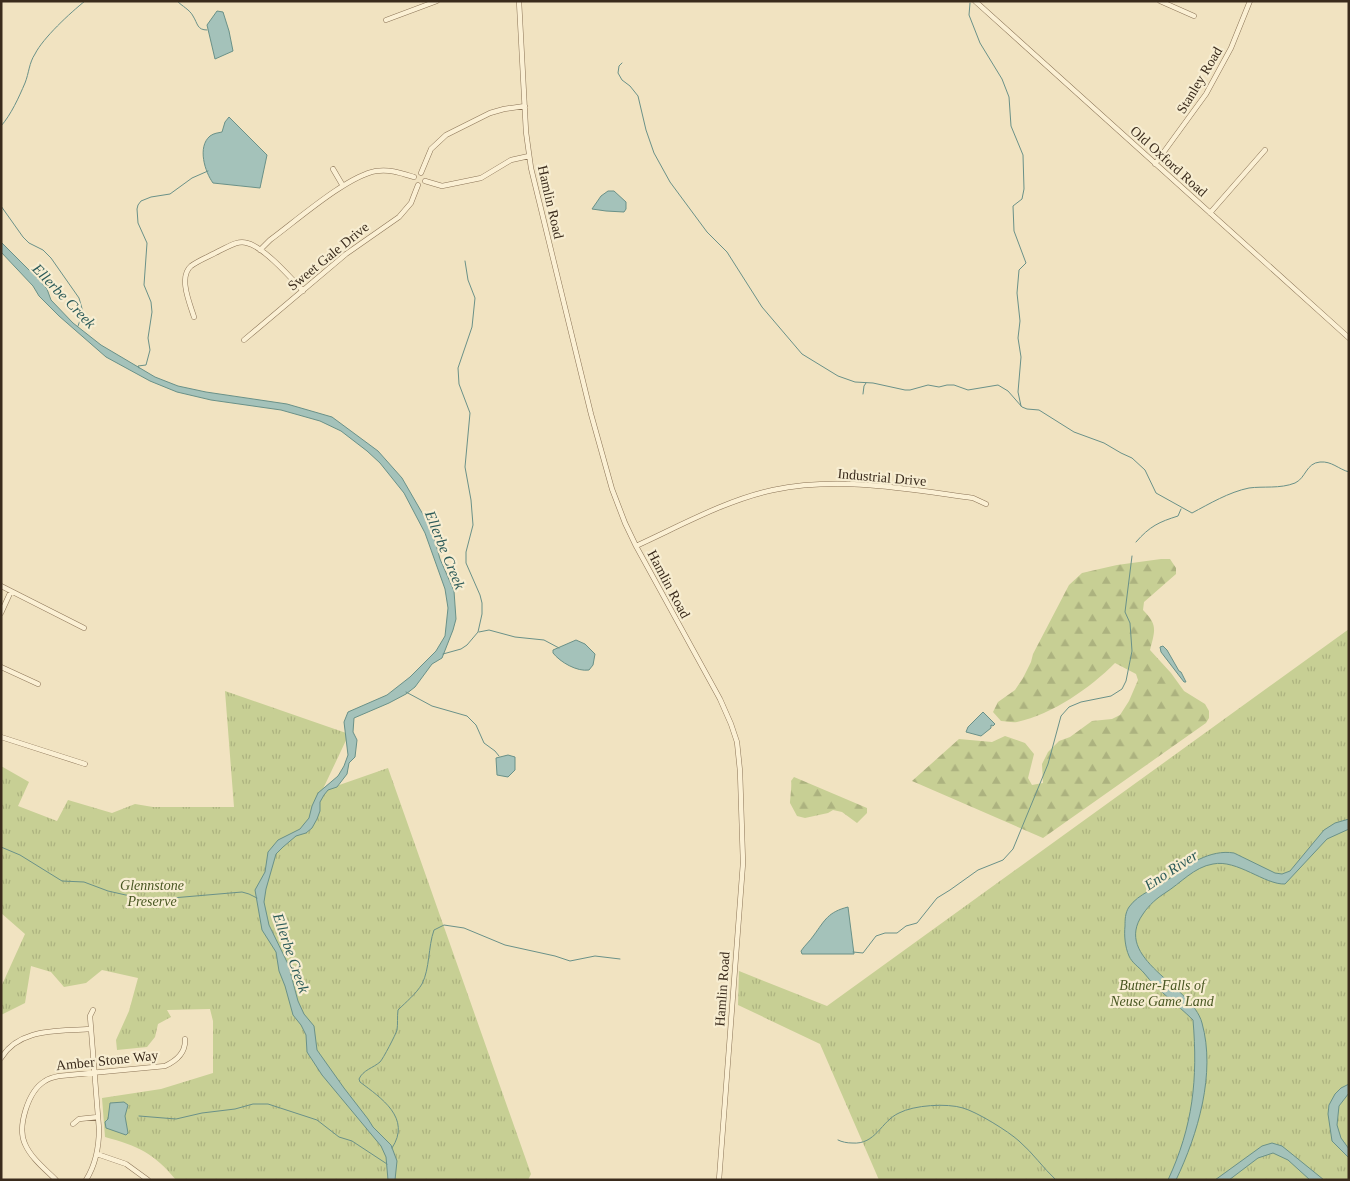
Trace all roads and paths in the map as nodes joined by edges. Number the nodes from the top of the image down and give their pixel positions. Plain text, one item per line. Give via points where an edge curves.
1 (437, 1) edge
2 (519, 1) edge
3 (975, 1) edge
4 (1160, 1) edge
5 (1250, 1) edge
6 (1170, 3) edge
7 (1194, 16) dead end
8 (386, 20) dead end
9 (525, 106) junction
10 (1264, 150) dead end
11 (529, 156) junction
12 (1155, 164) junction
13 (333, 169) dead end
14 (421, 173) junction
15 (414, 177) junction
16 (426, 181) junction
17 (418, 185) junction
18 (343, 186) junction
19 (1210, 213) junction
20 (260, 250) junction
21 (302, 291) junction
22 (194, 317) dead end
23 (1349, 338) edge
24 (244, 340) dead end
25 (986, 504) dead end
26 (636, 546) junction
27 (1, 586) edge
28 (11, 592) junction
29 (1, 613) edge
30 (84, 628) dead end
31 (1, 667) edge
32 (38, 684) dead end
33 (1, 736) edge
34 (85, 764) dead end
35 (93, 1010) dead end
36 (90, 1029) junction
37 (185, 1039) dead end
38 (1, 1058) edge
39 (94, 1073) junction
40 (98, 1117) junction
41 (73, 1124) dead end
42 (97, 1154) junction
43 (56, 1180) edge
44 (86, 1180) edge
45 (148, 1180) edge
46 (720, 1180) edge

1 - 8 street
2 - 9 street, Hamlin Road
3 - 12 street, Old Oxford Road
4 - 6 street
5 - 12 street, Stanley Road via 1231,48 1206,94
6 - 7 street
9 - 11 street, Hamlin Road
9 - 14 street via 490,113 446,135 431,149
10 - 19 street
11 - 16 street via 511,160 481,178 442,186
11 - 26 street, Hamlin Road via 605,466
12 - 19 street, Old Oxford Road
13 - 18 street
14 - 15 street
14 - 16 street
15 - 17 street
15 - 18 street via 394,171 376,171
16 - 17 street
17 - 21 street, Sweet Gale Drive via 410,203 399,216
18 - 20 street
19 - 23 street, Old Oxford Road
20 - 21 street
20 - 22 street via 246,242 237,242 189,267 186,287
21 - 24 street, Sweet Gale Drive
25 - 26 street, Industrial Drive via 973,498 857,483 783,488 721,507
26 - 46 street, Hamlin Road via 720,699 737,742 743,863
27 - 28 street
28 - 29 street
28 - 30 street
31 - 32 street
33 - 34 street
35 - 36 street
36 - 38 street via 24,1037 12,1044
36 - 39 street
37 - 39 street, Amber Stone Way via 183,1052 165,1066
39 - 40 street
39 - 43 street, Amber Stone Way via 45,1080 36,1089 23,1117 25,1144
40 - 41 street via 79,1119
40 - 42 street
42 - 44 street
42 - 45 street via 126,1164

